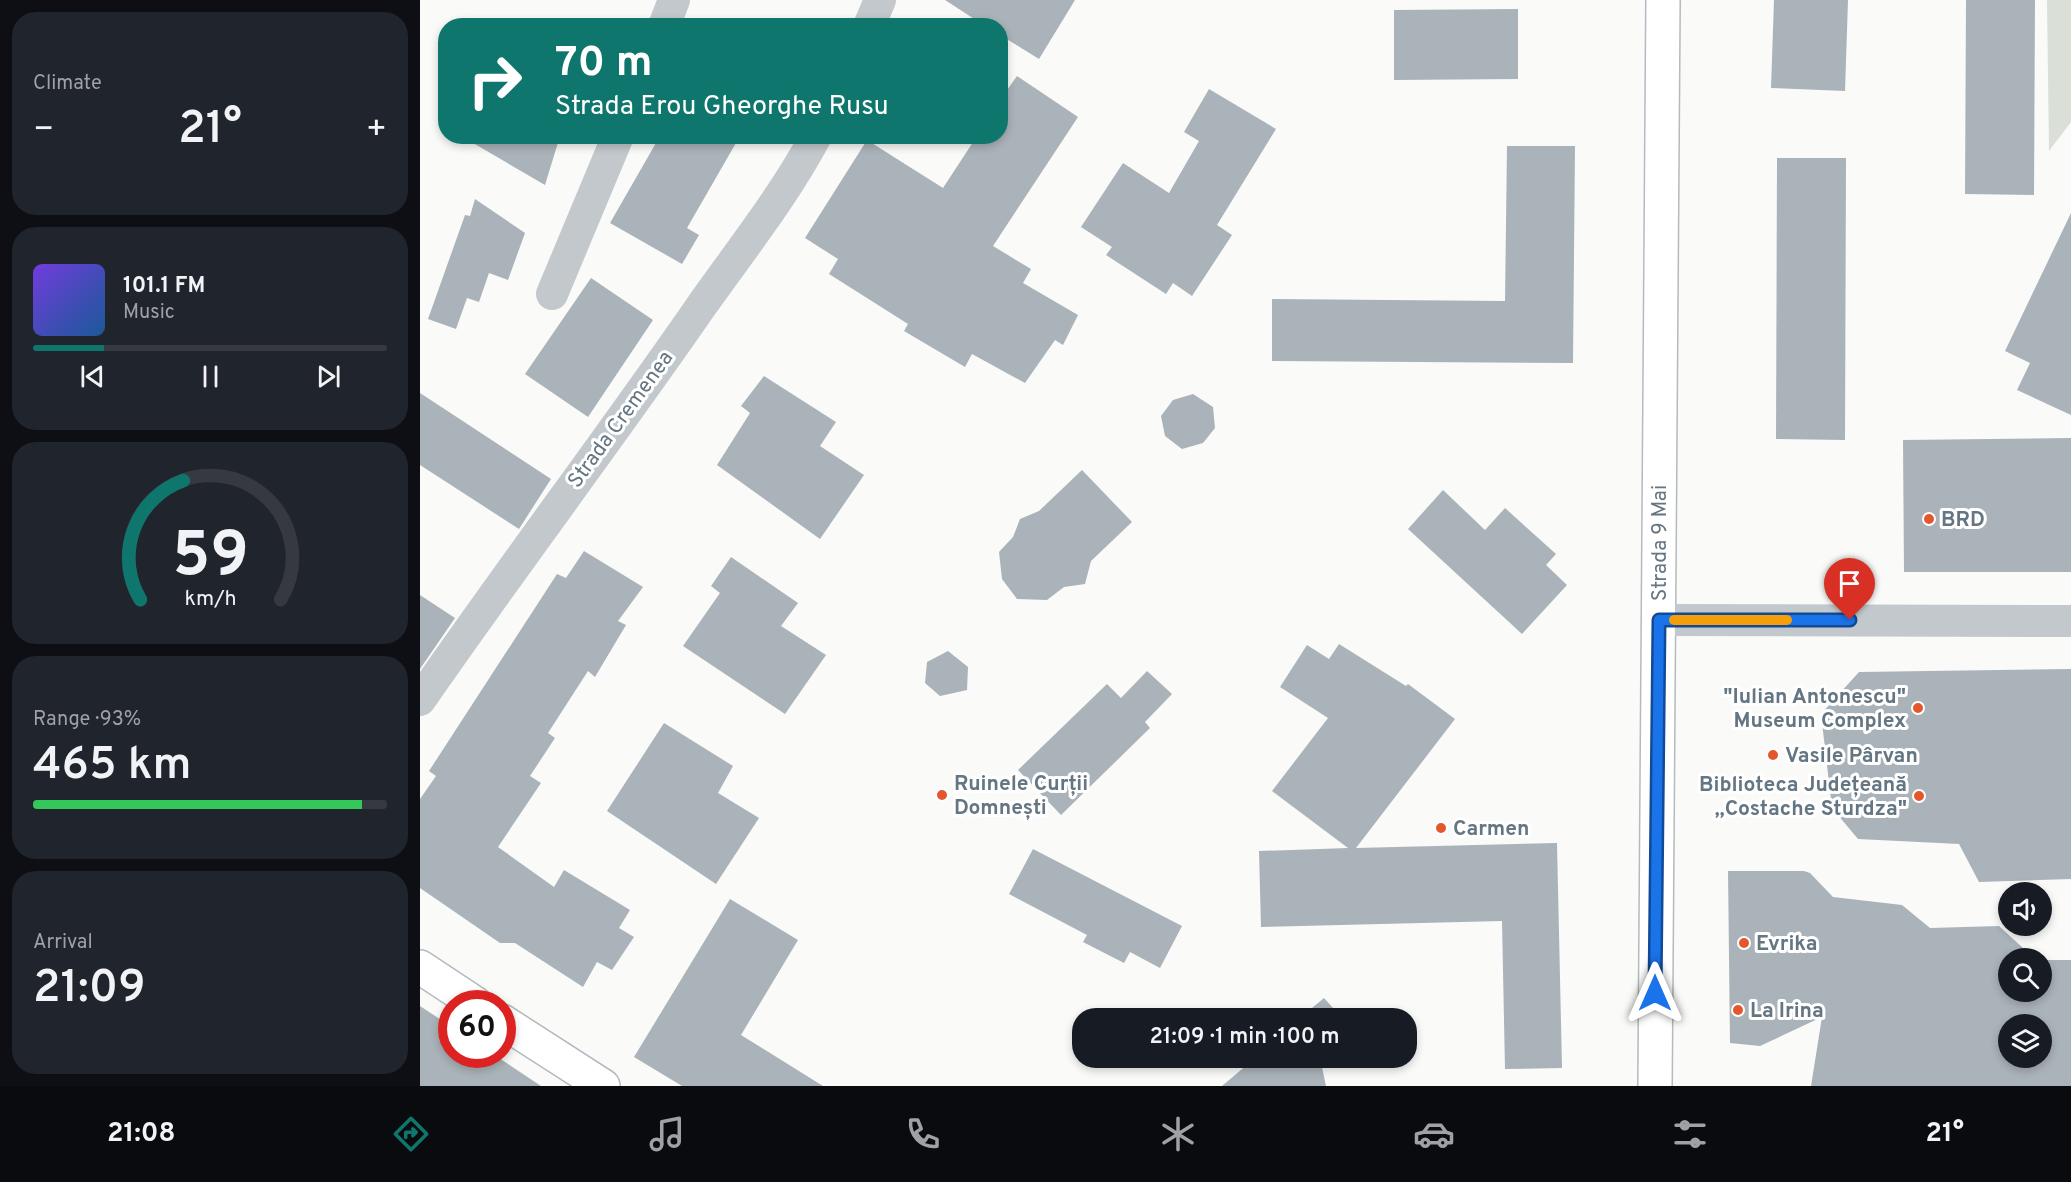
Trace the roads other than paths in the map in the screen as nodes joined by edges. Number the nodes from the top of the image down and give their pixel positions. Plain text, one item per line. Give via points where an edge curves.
1 (674, 0) edge
2 (880, 0) edge
3 (1663, 0) edge
4 (667, 18) edge
5 (872, 18) edge
6 (615, 144) edge
7 (811, 144) edge
8 (552, 294) dead end
9 (1659, 620) junction
10 (2071, 621) edge
11 (420, 700) edge
12 (420, 967) edge
13 (455, 990) edge
14 (516, 1030) edge
15 (603, 1086) edge
16 (1655, 1086) edge

1 - 4 street
2 - 5 street
3 - 9 main road, Strada 9 Mai
6 - 8 street
7 - 11 street, Strada Cremenea via 769,211
9 - 10 street
9 - 16 main road, Strada 9 Mai
12 - 13 main road
14 - 15 main road

